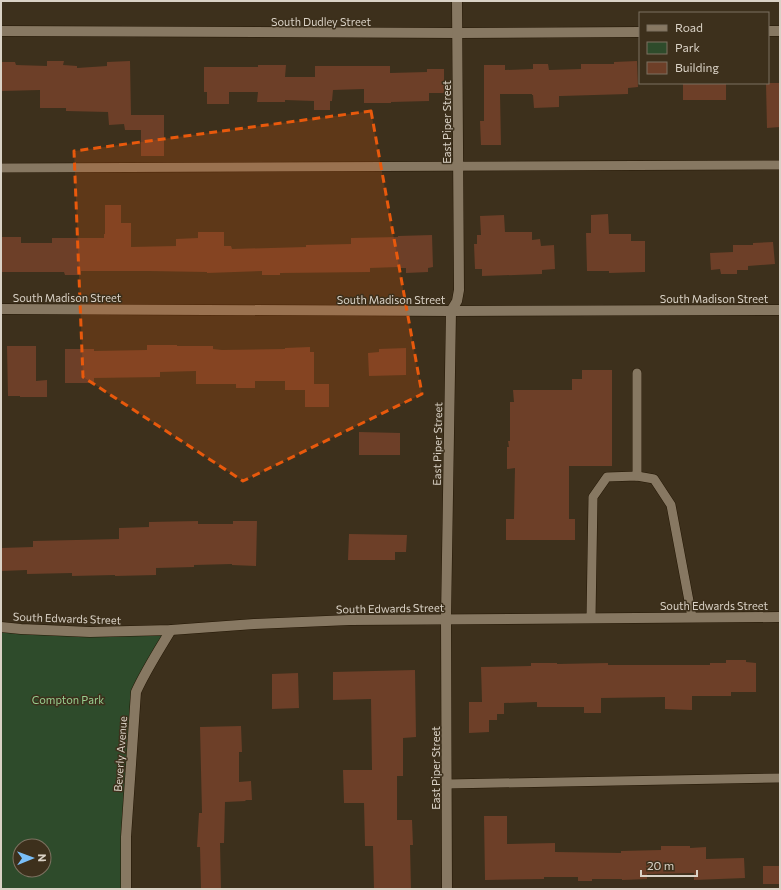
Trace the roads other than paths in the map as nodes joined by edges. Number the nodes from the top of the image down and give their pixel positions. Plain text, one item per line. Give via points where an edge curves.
1 (457, 1) edge
2 (769, 31) edge
3 (780, 31) edge
4 (1, 32) edge
5 (639, 32) edge
6 (458, 33) junction
7 (780, 165) edge
8 (458, 166) junction
9 (1, 168) edge
10 (1, 309) edge
11 (780, 310) edge
12 (451, 311) junction
13 (637, 373) dead end
14 (637, 476) junction
15 (692, 617) junction
16 (780, 617) edge
17 (446, 618) junction
18 (592, 618) junction
19 (1, 627) edge
20 (171, 630) junction
21 (780, 778) edge
22 (447, 784) junction
23 (126, 889) edge
24 (447, 889) edge

1 - 6 street, East Piper Street
2 - 3 street
4 - 6 street, South Dudley Street
5 - 6 street, South Dudley Street
6 - 8 street, East Piper Street
7 - 8 lane
8 - 9 lane
8 - 12 street, East Piper Street via 459,290 457,301
10 - 12 street, South Madison Street
11 - 12 street, South Madison Street
12 - 17 street, East Piper Street
13 - 14 lane
14 - 15 lane via 654,479 671,505
14 - 18 lane via 607,477 593,497
15 - 16 street, South Edwards Street
15 - 18 street, South Edwards Street
17 - 18 street, South Edwards Street
17 - 20 street, South Edwards Street via 254,624
17 - 22 street, East Piper Street
19 - 20 street, South Edwards Street via 90,632
20 - 23 street, Beverly Avenue via 136,692 126,837
21 - 22 lane
22 - 24 street, East Piper Street

